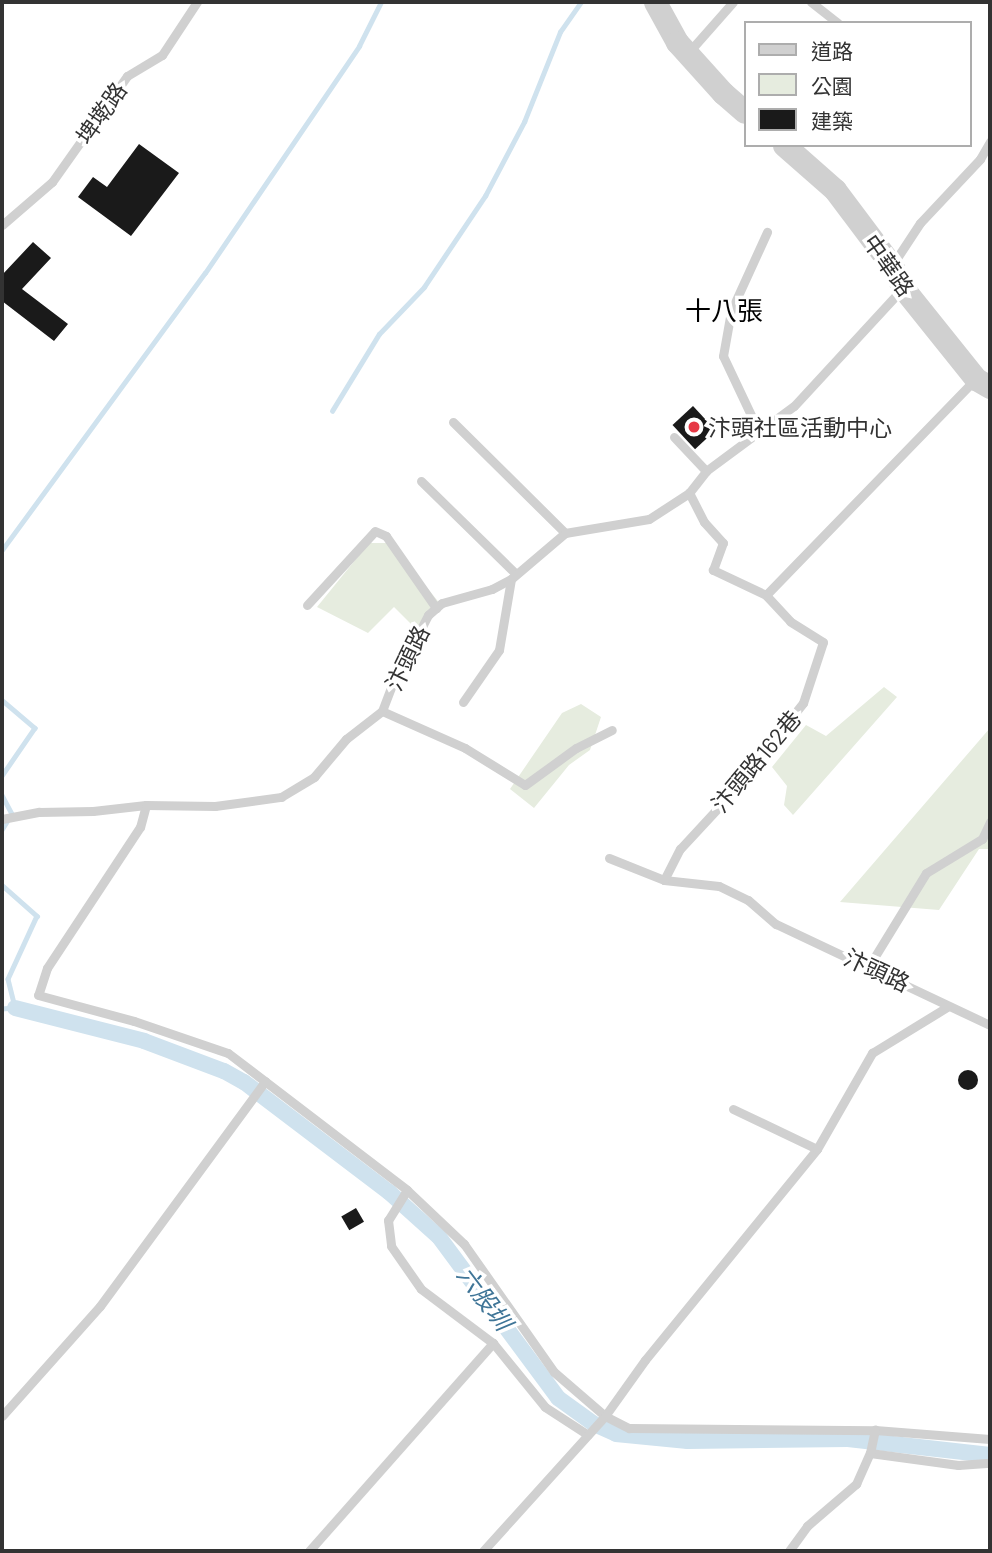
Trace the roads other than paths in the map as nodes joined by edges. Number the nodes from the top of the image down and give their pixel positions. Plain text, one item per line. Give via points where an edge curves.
1 (197, 2) edge
2 (655, 2) edge
3 (733, 2) edge
4 (811, 2) edge
5 (835, 21) edge
6 (687, 54) junction
7 (744, 110) edge
8 (990, 142) edge
9 (786, 147) edge
10 (2, 225) edge
11 (767, 232) dead end
12 (892, 266) junction
13 (903, 288) junction
14 (983, 383) edge
15 (453, 422) dead end
16 (759, 432) junction
17 (674, 437) dead end
18 (706, 471) junction
19 (421, 481) dead end
20 (689, 493) junction
21 (565, 533) junction
22 (514, 577) junction
23 (766, 595) junction
24 (307, 606) dead end
25 (436, 608) junction
26 (463, 702) dead end
27 (382, 712) junction
28 (612, 730) dead end
29 (146, 805) junction
30 (3, 819) edge
31 (990, 822) edge
32 (609, 858) dead end
33 (664, 880) junction
34 (869, 966) junction
35 (947, 1007) junction
36 (990, 1025) edge
37 (263, 1085) junction
38 (733, 1110) dead end
39 (817, 1149) junction
40 (405, 1193) junction
41 (493, 1343) junction
42 (2, 1416) edge
43 (605, 1416) junction
44 (874, 1431) junction
45 (588, 1435) junction
46 (990, 1439) edge
47 (870, 1452) junction
48 (990, 1464) edge
49 (309, 1551) edge
50 (483, 1551) edge
51 (789, 1551) edge

1 - 10 lane, 埤墘路 via 162,55 127,76 52,182
2 - 6 street
3 - 6 lane
4 - 5 lane
6 - 7 street
8 - 12 lane via 980,159 920,223
9 - 12 street, 中華路 via 835,190
11 - 16 lane via 731,311 723,356
12 - 13 street, 中華路
13 - 14 street, 中華路
13 - 16 lane via 794,406
14 - 23 lane
15 - 21 lane
16 - 18 lane
17 - 18 lane
18 - 20 lane
19 - 22 lane
20 - 21 lane via 649,519
20 - 23 lane, 汴頭路162巷 via 704,522 723,543 713,570
21 - 22 lane, 汴頭路
22 - 25 lane, 汴頭路
22 - 26 lane via 499,650
23 - 33 lane, 汴頭路162巷 via 790,621 823,642 803,703 680,849
24 - 25 lane via 375,531 386,536
25 - 27 lane, 汴頭路 via 406,657
27 - 28 lane via 465,748 525,785 576,748
27 - 29 lane, 汴頭路 via 346,739 314,777 281,797 215,806
29 - 30 lane, 汴頭路
29 - 37 lane via 140,827 47,968 38,995 228,1053
31 - 34 lane via 982,839 926,873
32 - 33 lane, 汴頭路
33 - 34 lane, 汴頭路 via 719,886 748,900 776,924
34 - 35 lane, 汴頭路
35 - 36 lane, 汴頭路
35 - 39 lane via 872,1053
37 - 40 lane
37 - 42 lane via 100,1306
38 - 39 lane
39 - 43 lane
40 - 41 lane via 388,1220 391,1246 421,1289
40 - 43 lane via 464,1244 554,1372
41 - 45 lane via 545,1407
41 - 49 lane
43 - 44 lane via 629,1428
43 - 45 lane
44 - 46 lane
44 - 47 lane
45 - 50 lane
47 - 48 lane via 958,1465
47 - 51 lane via 856,1484 807,1527

